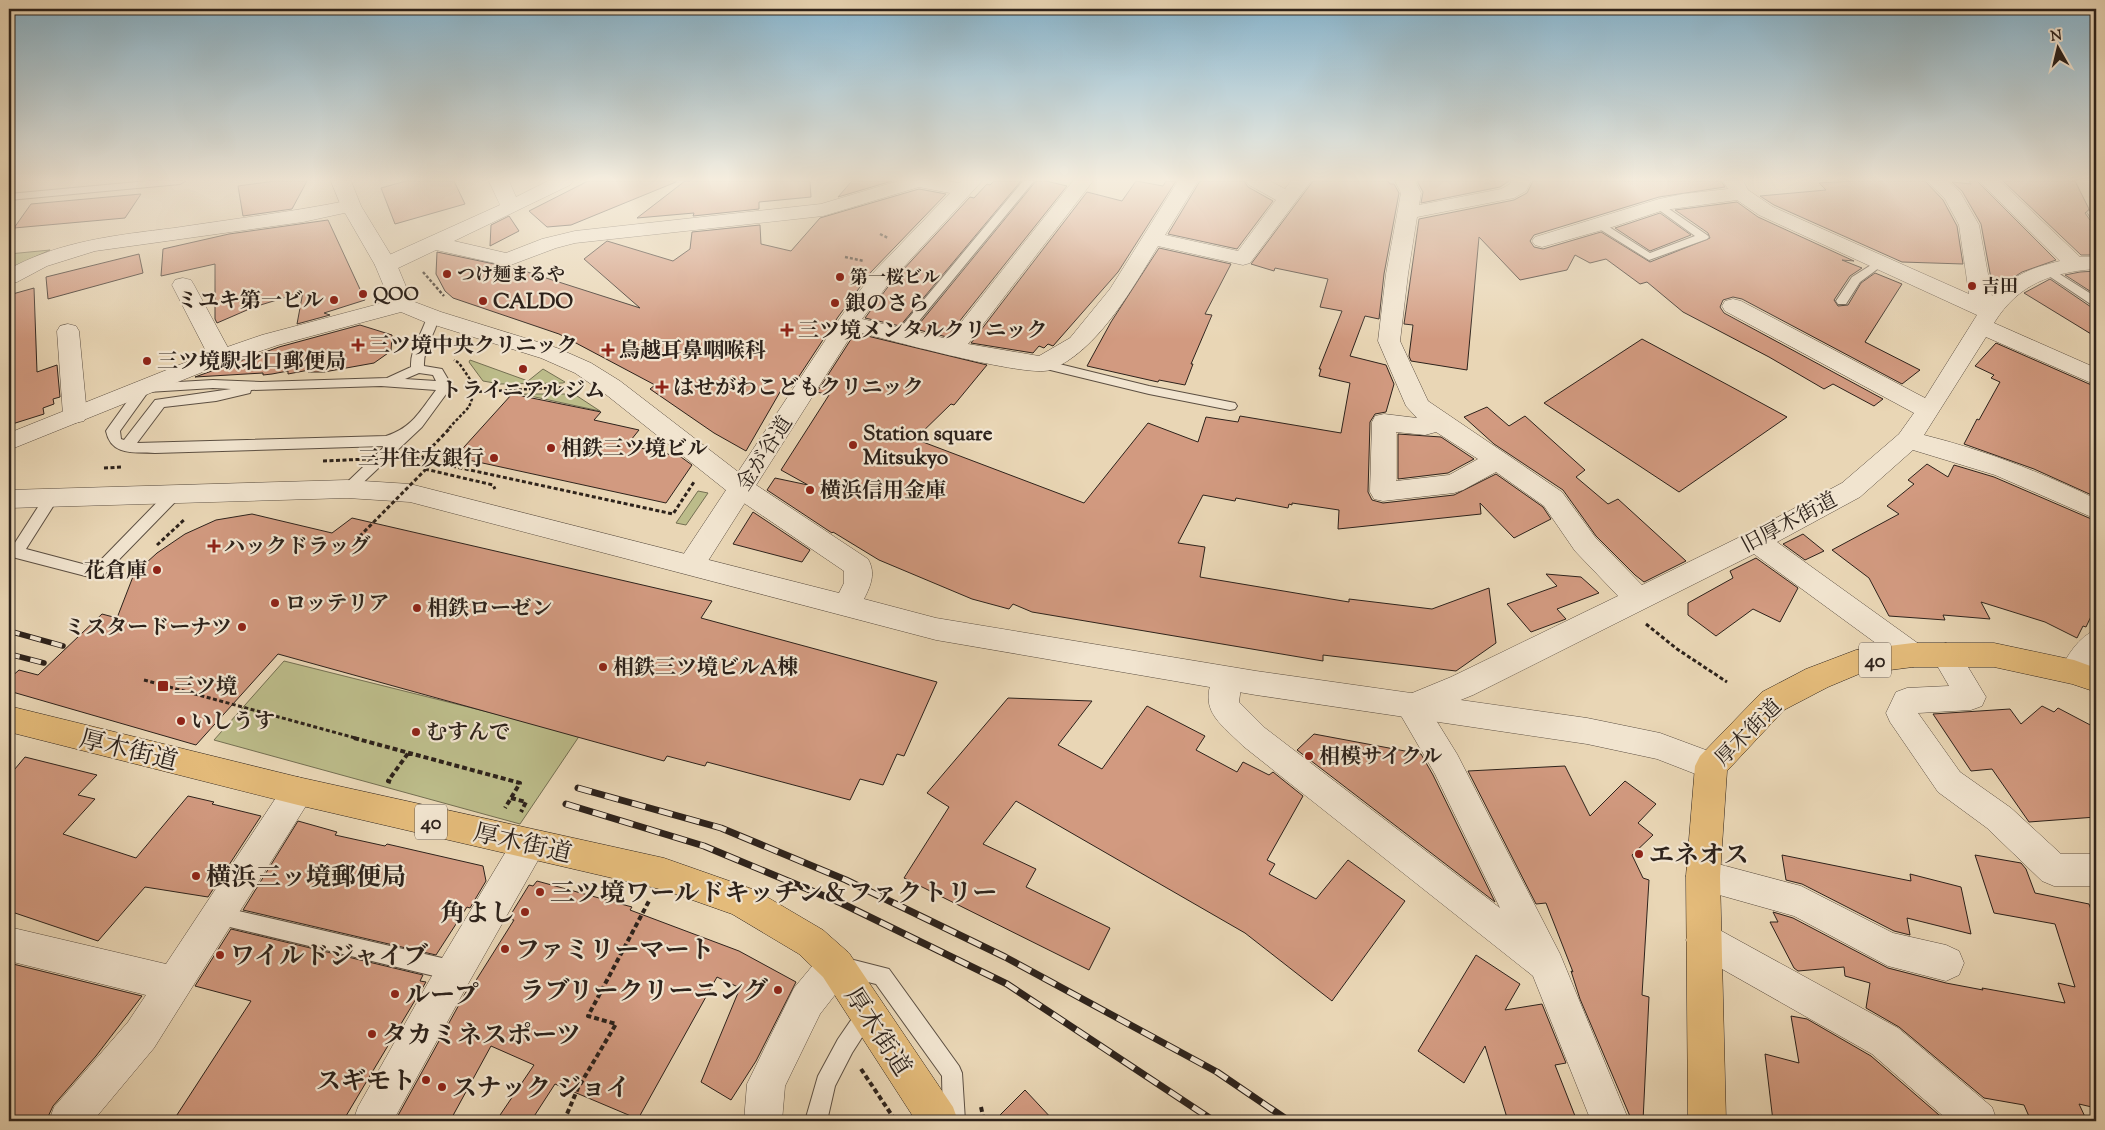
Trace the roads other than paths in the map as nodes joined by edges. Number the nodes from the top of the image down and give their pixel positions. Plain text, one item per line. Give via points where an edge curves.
1 (175, 234) edge
2 (368, 234) edge
3 (454, 234) edge
4 (606, 234) edge
5 (922, 234) edge
6 (985, 234) edge
7 (1042, 234) edge
8 (1156, 234) edge
9 (1261, 234) edge
10 (1404, 234) edge
11 (1568, 234) edge
12 (1613, 234) edge
13 (1699, 234) edge
14 (1815, 234) edge
15 (1970, 234) edge
16 (2051, 234) edge
17 (1153, 239) junction
18 (1542, 241) dead end
19 (434, 243) junction
20 (1878, 263) junction
21 (386, 264) junction
22 (2086, 264) edge
23 (2047, 270) junction
24 (9, 276) edge
25 (183, 285) dead end
26 (1842, 301) dead end
27 (2096, 302) edge
28 (403, 305) junction
29 (1733, 306) dead end
30 (1988, 315) junction
31 (433, 317) junction
32 (848, 323) junction
33 (68, 331) dead end
34 (901, 334) junction
35 (953, 348) junction
36 (221, 357) junction
37 (1043, 364) junction
38 (418, 368) junction
39 (2096, 376) edge
40 (381, 382) junction
41 (261, 386) junction
42 (446, 386) junction
43 (144, 388) junction
44 (1230, 406) dead end
45 (1929, 411) junction
46 (76, 415) junction
47 (1439, 422) junction
48 (402, 436) junction
49 (1908, 440) junction
50 (9, 442) edge
51 (126, 447) junction
52 (1496, 460) junction
53 (741, 488) junction
54 (347, 489) junction
55 (174, 494) junction
56 (52, 497) junction
57 (9, 499) edge
58 (2096, 510) edge
59 (1756, 540) junction
60 (691, 566) junction
61 (1638, 598) junction
62 (847, 604) junction
63 (2096, 642) edge
64 (1913, 654) junction
65 (1946, 654) junction
66 (2085, 676) edge
67 (1227, 678) junction
68 (1411, 707) junction
69 (9, 719) edge
70 (1711, 766) junction
71 (298, 791) junction
72 (528, 829) junction
73 (2096, 870) edge
74 (1703, 876) junction
75 (218, 915) junction
76 (1704, 940) junction
77 (9, 944) edge
78 (1946, 963) dead end
79 (836, 965) junction
80 (1547, 966) junction
81 (455, 971) junction
82 (174, 984) junction
83 (868, 1012) junction
84 (68, 1121) edge
85 (372, 1121) edge
86 (763, 1121) edge
87 (816, 1121) edge
88 (939, 1121) edge
89 (954, 1121) edge
90 (1610, 1121) edge
91 (1708, 1121) edge
92 (1978, 1121) edge

1 - 24 street via 94,245 40,261
2 - 21 street
3 - 19 street
4 - 19 street via 549,243 508,260
5 - 32 street, 金が谷道 via 881,278
6 - 34 lane
7 - 35 street
8 - 17 street
9 - 17 street via 1243,259
10 - 47 street via 1389,341 1418,406
11 - 18 street
12 - 13 lane via 1649,257 1703,237
14 - 20 street
15 - 30 street via 1981,298
16 - 22 street
17 - 37 street via 1119,292 1078,343
19 - 21 street
20 - 26 lane via 1856,280
20 - 30 street
21 - 28 street
22 - 23 street, 旧厚木街道
23 - 27 lane
23 - 30 street, 旧厚木街道 via 2016,285
25 - 36 street
28 - 31 street
28 - 36 street via 270,340
29 - 45 street
30 - 39 street
30 - 45 street, 旧厚木街道
31 - 38 lane via 417,356
31 - 53 street via 548,353 584,368
32 - 34 street
32 - 53 street, 金が谷道
33 - 46 street
34 - 35 street
35 - 37 street
36 - 43 street
37 - 44 lane
38 - 40 lane via 392,381
38 - 42 lane via 437,372
40 - 41 lane
40 - 42 lane
41 - 43 lane via 212,384
41 - 51 lane via 216,397 160,403
42 - 48 lane via 427,414
43 - 46 street
43 - 51 lane via 113,431 115,441
45 - 49 street, 旧厚木街道
46 - 50 street
47 - 52 street
47 - 52 street via 1425,427 1384,422 1383,492 1454,484
48 - 51 lane via 386,441
48 - 54 lane
49 - 58 street via 1981,459
49 - 59 street, 旧厚木街道 via 1851,490
52 - 61 street via 1553,499 1585,544
53 - 60 street, 金が谷道
53 - 62 street via 858,566 858,583
54 - 55 street
54 - 60 street via 410,493
55 - 56 street
55 - 56 lane via 97,573 16,552
56 - 57 street
59 - 61 street, 旧厚木街道
59 - 64 street
60 - 62 street
61 - 68 street, 旧厚木街道 via 1462,686
62 - 67 street via 936,629
63 - 66 street
64 - 65 main road, 厚木街道 / 40
64 - 70 main road, 厚木街道 / 40 via 1856,662 1773,701
65 - 66 main road, 厚木街道 / 40 via 1994,655
65 - 73 street via 1971,698 1907,701 1900,713 1949,782 1999,818 2054,870
67 - 68 street
67 - 80 street via 1222,706 1254,737
68 - 70 street via 1587,731 1660,746
68 - 80 street via 1446,764
69 - 71 main road, 厚木街道 / 40
70 - 74 main road, 厚木街道
71 - 72 main road, 厚木街道 / 40
71 - 75 street
72 - 79 main road, 厚木街道 / 40 via 743,902 811,942
72 - 81 street
74 - 76 main road, 厚木街道
74 - 78 street via 1801,902 1888,949
75 - 81 lane
75 - 82 street
76 - 91 main road, 厚木街道
76 - 92 street via 1885,1041
77 - 82 street
79 - 83 main road, 厚木街道 / 40
79 - 86 street via 807,1000 766,1084
79 - 89 lane via 882,976 952,1073
80 - 90 street
81 - 85 street
82 - 84 street via 141,1035
83 - 87 lane via 825,1083
83 - 88 main road, 厚木街道 / 40

